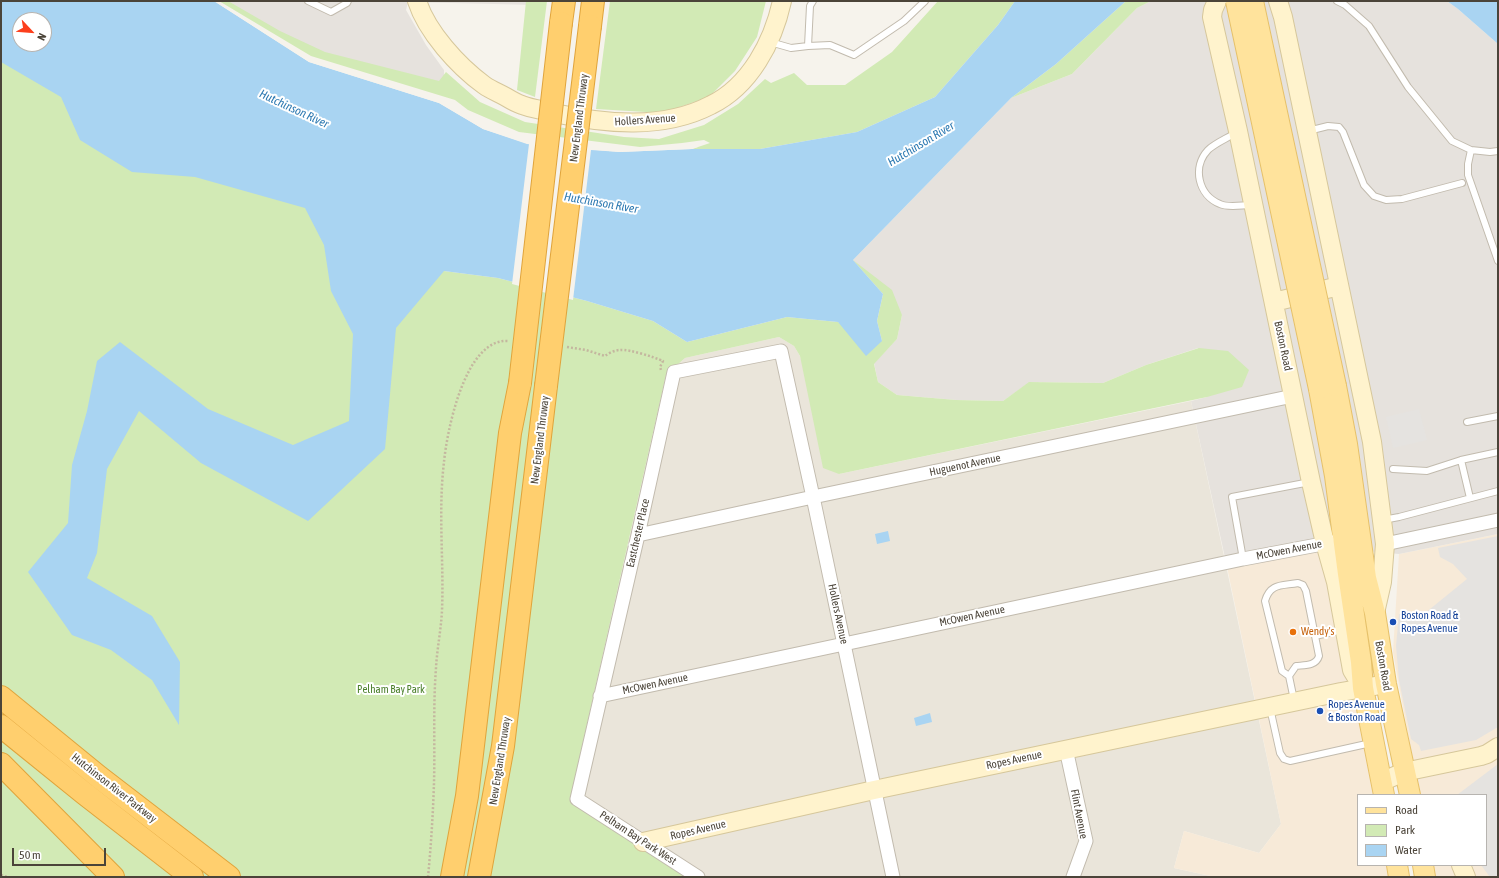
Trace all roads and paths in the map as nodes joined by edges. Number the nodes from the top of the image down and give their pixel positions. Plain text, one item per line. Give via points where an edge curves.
1 (308, 1) edge
2 (348, 1) edge
3 (417, 1) edge
4 (564, 1) edge
5 (593, 1) edge
6 (782, 1) edge
7 (813, 1) edge
8 (925, 1) edge
9 (1217, 1) edge
10 (1236, 1) edge
11 (1254, 1) edge
12 (1278, 1) edge
13 (1337, 1) edge
14 (769, 41) junction
15 (808, 46) junction
16 (1307, 131) junction
17 (1240, 139) junction
18 (1471, 150) junction
19 (1498, 151) edge
20 (1462, 183) dead end
21 (1254, 205) junction
22 (1498, 261) edge
23 (1339, 286) junction
24 (1274, 302) junction
25 (781, 351) joint
26 (1327, 388) junction
27 (1293, 396) junction
28 (1498, 416) edge
29 (1467, 422) dead end
30 (1498, 452) edge
31 (1461, 460) junction
32 (1392, 470) dead end
33 (1311, 482) junction
34 (1498, 491) edge
35 (813, 497) junction
36 (1470, 498) junction
37 (1382, 520) junction
38 (1498, 520) edge
39 (638, 535) junction
40 (1334, 541) junction
41 (1385, 544) junction
42 (1243, 559) junction
43 (1375, 613) junction
44 (1344, 630) junction
45 (1315, 636) junction
46 (844, 643) junction
47 (1289, 676) junction
48 (1386, 684) junction
49 (1363, 688) junction
50 (1, 696) edge
51 (600, 696) junction
52 (1294, 702) junction
53 (1270, 707) junction
54 (1, 726) edge
55 (1373, 742) junction
56 (1498, 747) edge
57 (1066, 749) junction
58 (1, 764) edge
59 (1404, 772) junction
60 (1382, 789) edge
61 (874, 790) junction
62 (1410, 794) edge
63 (577, 799) joint
64 (644, 842) junction
65 (1397, 866) edge
66 (1423, 866) edge
67 (1461, 866) edge
68 (1, 875) edge
69 (8, 877) edge
70 (113, 877) edge
71 (192, 877) edge
72 (228, 877) edge
73 (452, 877) edge
74 (479, 877) edge
75 (698, 877) edge
76 (893, 877) edge
77 (1073, 877) edge
78 (1399, 877) edge
79 (1425, 877) edge
80 (1466, 877) edge

1 - 2 lane via 331,12
3 - 14 street, Hollers Avenue via 436,36 462,67 485,86 522,105 597,121 649,122 681,118 698,112 725,96 743,80
4 - 73 highway, bridge via 520,383 510,434 467,796
5 - 74 highway, New England Thruway, bridge via 503,746
6 - 14 street, Hollers Avenue
7 - 15 lane via 810,6
8 - 15 lane via 904,21 854,56 830,45
9 - 17 street, Boston Road via 1212,17
10 - 26 main road, Boston Road, bridge
11 - 26 main road, Boston Road, bridge
12 - 16 street, Boston Road
13 - 18 lane via 1369,26 1408,87 1452,142
14 - 15 lane via 792,48
16 - 17 street
16 - 20 lane via 1328,126 1338,127 1343,132 1364,185 1374,196 1386,200 1402,199
16 - 23 street, Boston Road
17 - 21 street, Boston Road
17 - 21 lane via 1209,149 1198,169 1199,180 1203,190 1221,205
18 - 19 lane
18 - 22 lane via 1468,175
21 - 24 street, Boston Road
23 - 24 street
23 - 37 street, Boston Road via 1372,442
24 - 27 street, Boston Road
25 - 35 street, Hollers Avenue
25 - 39 street, Eastchester Place via 674,372
26 - 40 main road, Boston Road via 1335,476
26 - 43 main road, Boston Road via 1347,444 1366,578
27 - 33 street, Boston Road
27 - 35 street, Huguenot Avenue
28 - 29 lane
30 - 31 lane
31 - 32 lane via 1427,471
31 - 36 lane
33 - 40 street, Boston Road
33 - 42 lane via 1232,497
34 - 36 lane
35 - 39 street, Huguenot Avenue
35 - 46 street, Hollers Avenue
36 - 37 lane
37 - 41 street, Boston Road
38 - 41 street
39 - 51 street, Eastchester Place
40 - 42 street, McOwen Avenue
40 - 44 street, Boston Road via 1336,582
40 - 49 main road, Boston Road via 1361,662
41 - 43 street, Boston Road via 1382,582
42 - 46 street, McOwen Avenue
43 - 48 main road, Boston Road
44 - 45 lane
44 - 49 street, Boston Road via 1352,670
45 - 47 lane via 1319,656 1317,661 1314,664 1296,666
45 - 47 lane via 1303,586 1298,583 1272,588 1265,601 1282,671
46 - 51 street, McOwen Avenue
46 - 61 street, Hollers Avenue
47 - 52 lane
48 - 49 street, Ropes Avenue
48 - 59 main road, Boston Road
49 - 52 street, Ropes Avenue
49 - 55 main road, Boston Road
50 - 72 highway, Hutchinson River Parkway via 104,781
51 - 63 street, Eastchester Place
52 - 53 street, Ropes Avenue
53 - 55 lane via 1280,753 1284,759 1290,761
53 - 57 street, Ropes Avenue
54 - 71 highway, Hutchinson River Parkway
55 - 60 main road, Boston Road
56 - 59 street via 1481,756
57 - 61 street, Ropes Avenue
57 - 77 street, Flint Avenue via 1086,841
58 - 70 highway
59 - 60 street
59 - 62 main road, Boston Road
61 - 64 street, Ropes Avenue
61 - 76 street, Hollers Avenue
63 - 64 street, Pelham Bay Park West
64 - 75 street, Pelham Bay Park West
65 - 78 main road
66 - 79 main road
67 - 80 street
68 - 69 path

